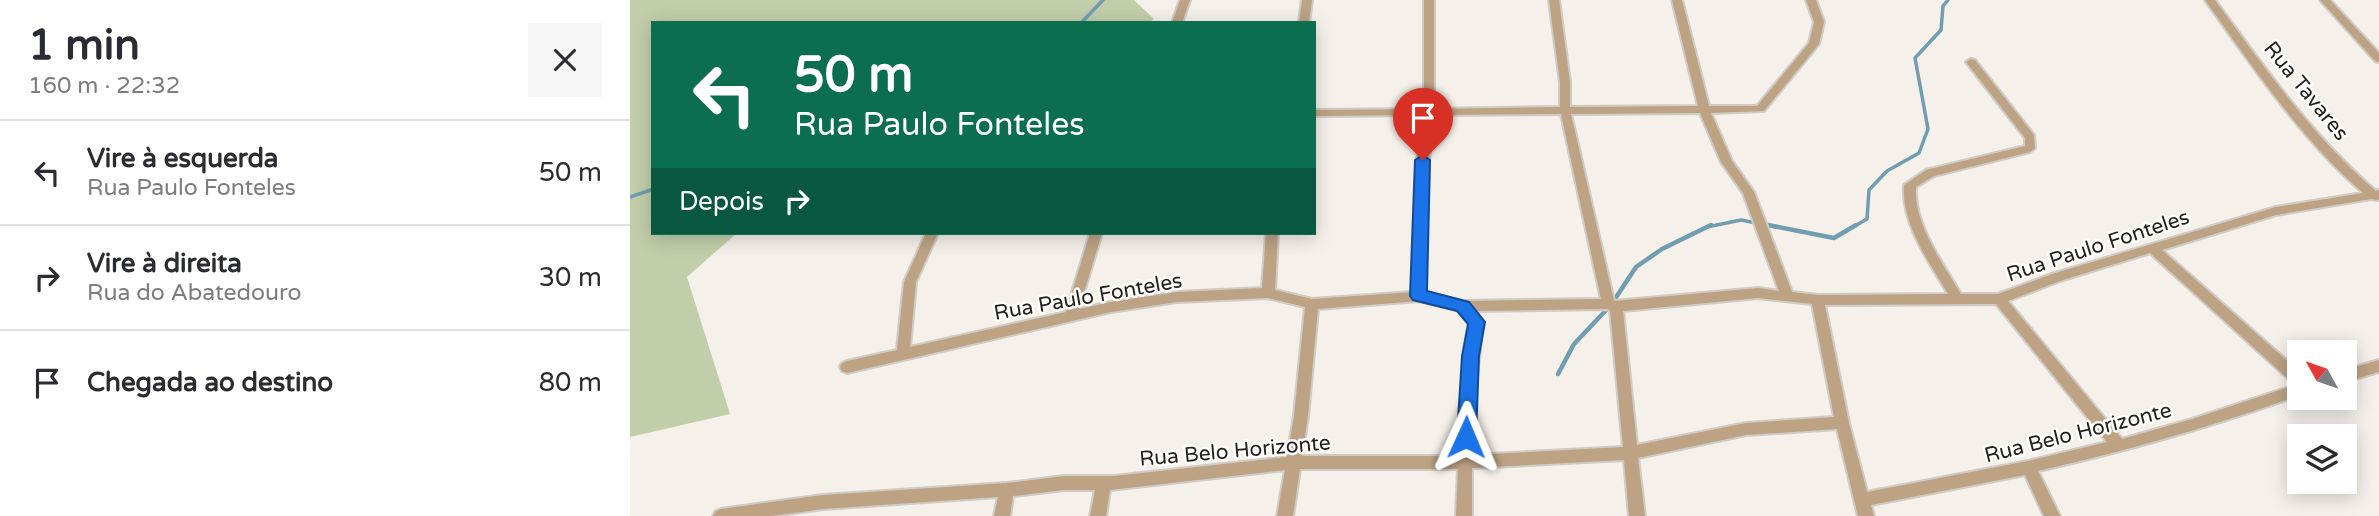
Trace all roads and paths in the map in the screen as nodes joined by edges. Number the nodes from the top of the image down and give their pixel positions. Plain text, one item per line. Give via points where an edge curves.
1 (1185, 0) edge
2 (1307, 0) edge
3 (1429, 0) edge
4 (1553, 0) edge
5 (1677, 0) edge
6 (1811, 0) edge
7 (2210, 0) edge
8 (2325, 0) edge
9 (1178, 21) edge
10 (1304, 21) edge
11 (2379, 59) edge
12 (1971, 62) dead end
13 (1704, 109) junction
14 (1429, 110) junction
15 (1565, 110) junction
16 (1316, 113) edge
17 (2377, 196) edge
18 (931, 235) edge
19 (1095, 235) edge
20 (1272, 235) edge
21 (2151, 247) junction
22 (1268, 293) junction
23 (1787, 295) junction
24 (1419, 296) junction
25 (1957, 299) junction
26 (2000, 299) junction
27 (1818, 300) junction
28 (1312, 304) junction
29 (1612, 305) junction
30 (1463, 306) junction
31 (1071, 316) junction
32 (903, 354) junction
33 (2379, 366) edge
34 (847, 367) dead end
35 (2287, 369) edge
36 (2357, 372) edge
37 (2287, 394) edge
38 (1842, 424) junction
39 (2119, 446) junction
40 (1631, 453) junction
41 (1466, 462) junction
42 (1293, 463) junction
43 (2030, 470) junction
44 (1104, 483) junction
45 (1007, 490) junction
46 (1862, 500) junction
47 (770, 513) edge
48 (721, 516) edge
49 (1002, 516) edge
50 (1098, 516) edge
51 (1284, 516) edge
52 (1464, 516) edge
53 (1637, 516) edge
54 (1866, 516) edge
55 (2052, 516) edge

1 - 9 street
2 - 10 street
3 - 14 street
4 - 15 street
5 - 13 street
6 - 13 street via 1819,22 1814,44 1760,109
7 - 17 street, Rua Tavares via 2303,121
8 - 11 street
12 - 25 street via 2030,138 2030,148 1930,173 1910,185 1908,198 1924,242
13 - 15 street
13 - 23 street via 1727,162 1748,192
14 - 15 street
14 - 16 street
14 - 24 street
15 - 29 street
17 - 21 street, Rua Paulo Fonteles via 2276,211
18 - 32 street via 911,282
19 - 31 street
20 - 22 street
21 - 26 street, Rua Paulo Fonteles
21 - 35 street
22 - 28 street, Rua Paulo Fonteles
22 - 31 street, Rua Paulo Fonteles via 1177,297
23 - 27 street, Rua Paulo Fonteles
23 - 29 street, Rua Paulo Fonteles
24 - 28 street, Rua Paulo Fonteles
24 - 30 street, Rua Paulo Fonteles
25 - 26 street, Rua Paulo Fonteles
25 - 27 street, Rua Paulo Fonteles
26 - 39 street
27 - 38 street
28 - 42 street
29 - 30 street, Rua Paulo Fonteles
29 - 40 street
30 - 41 street via 1477,322 1466,412
31 - 32 street, Rua Paulo Fonteles
32 - 34 street, Rua Paulo Fonteles
33 - 36 street
37 - 39 street, Rua Belo Horizonte via 2197,426
38 - 40 street, Rua Belo Horizonte via 1746,429
38 - 46 street
39 - 43 street, Rua Belo Horizonte
40 - 41 street, Rua Belo Horizonte
40 - 53 street
41 - 42 street, Rua Belo Horizonte
41 - 52 street
42 - 44 street, Rua Belo Horizonte
42 - 51 street
43 - 46 street, Rua Belo Horizonte
43 - 55 street
44 - 45 street, Rua Belo Horizonte
44 - 50 street
45 - 47 street via 823,502
45 - 49 street
46 - 54 street
47 - 48 street

